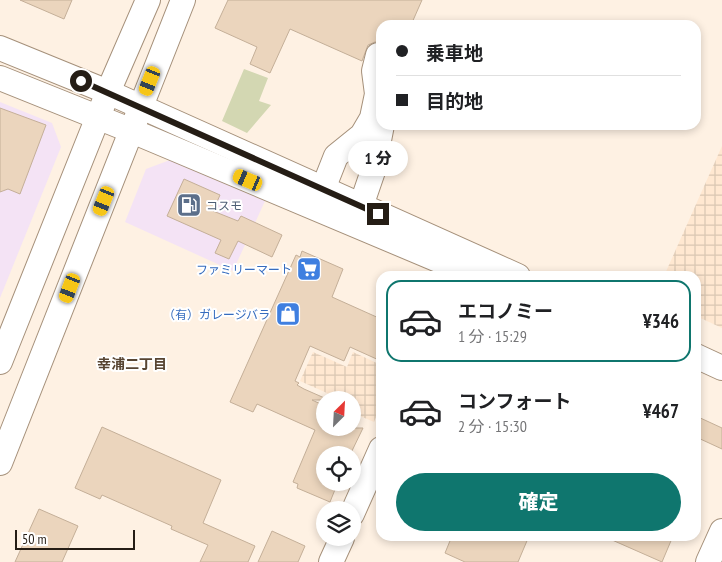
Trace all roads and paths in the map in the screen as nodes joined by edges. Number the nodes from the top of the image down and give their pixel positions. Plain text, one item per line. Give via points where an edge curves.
1 (148, 0) edge
2 (183, 0) edge
3 (0, 48) edge
4 (376, 63) edge
5 (0, 78) edge
6 (376, 82) edge
7 (108, 92) junction
8 (376, 102) edge
9 (140, 106) junction
10 (97, 118) junction
11 (381, 130) edge
12 (132, 131) junction
13 (322, 189) junction
14 (361, 206) junction
15 (466, 269) edge
16 (481, 271) edge
17 (701, 358) edge
18 (0, 362) edge
19 (722, 368) edge
20 (701, 373) edge
21 (722, 382) edge
22 (376, 460) edge
23 (0, 463) edge
24 (358, 501) edge
25 (722, 531) edge
26 (338, 546) edge
27 (331, 562) edge
28 (708, 562) edge

1 - 7 street
2 - 9 street
3 - 7 street
4 - 6 street
5 - 10 street
7 - 9 street
7 - 10 street
8 - 13 street via 372,118 362,135 336,156
9 - 12 street
9 - 13 street
10 - 12 street
10 - 18 street
11 - 14 street via 373,171
12 - 15 street
12 - 23 street
13 - 14 street
14 - 15 street
15 - 16 street
17 - 19 street
20 - 21 street
22 - 24 street
25 - 28 street
26 - 27 street

